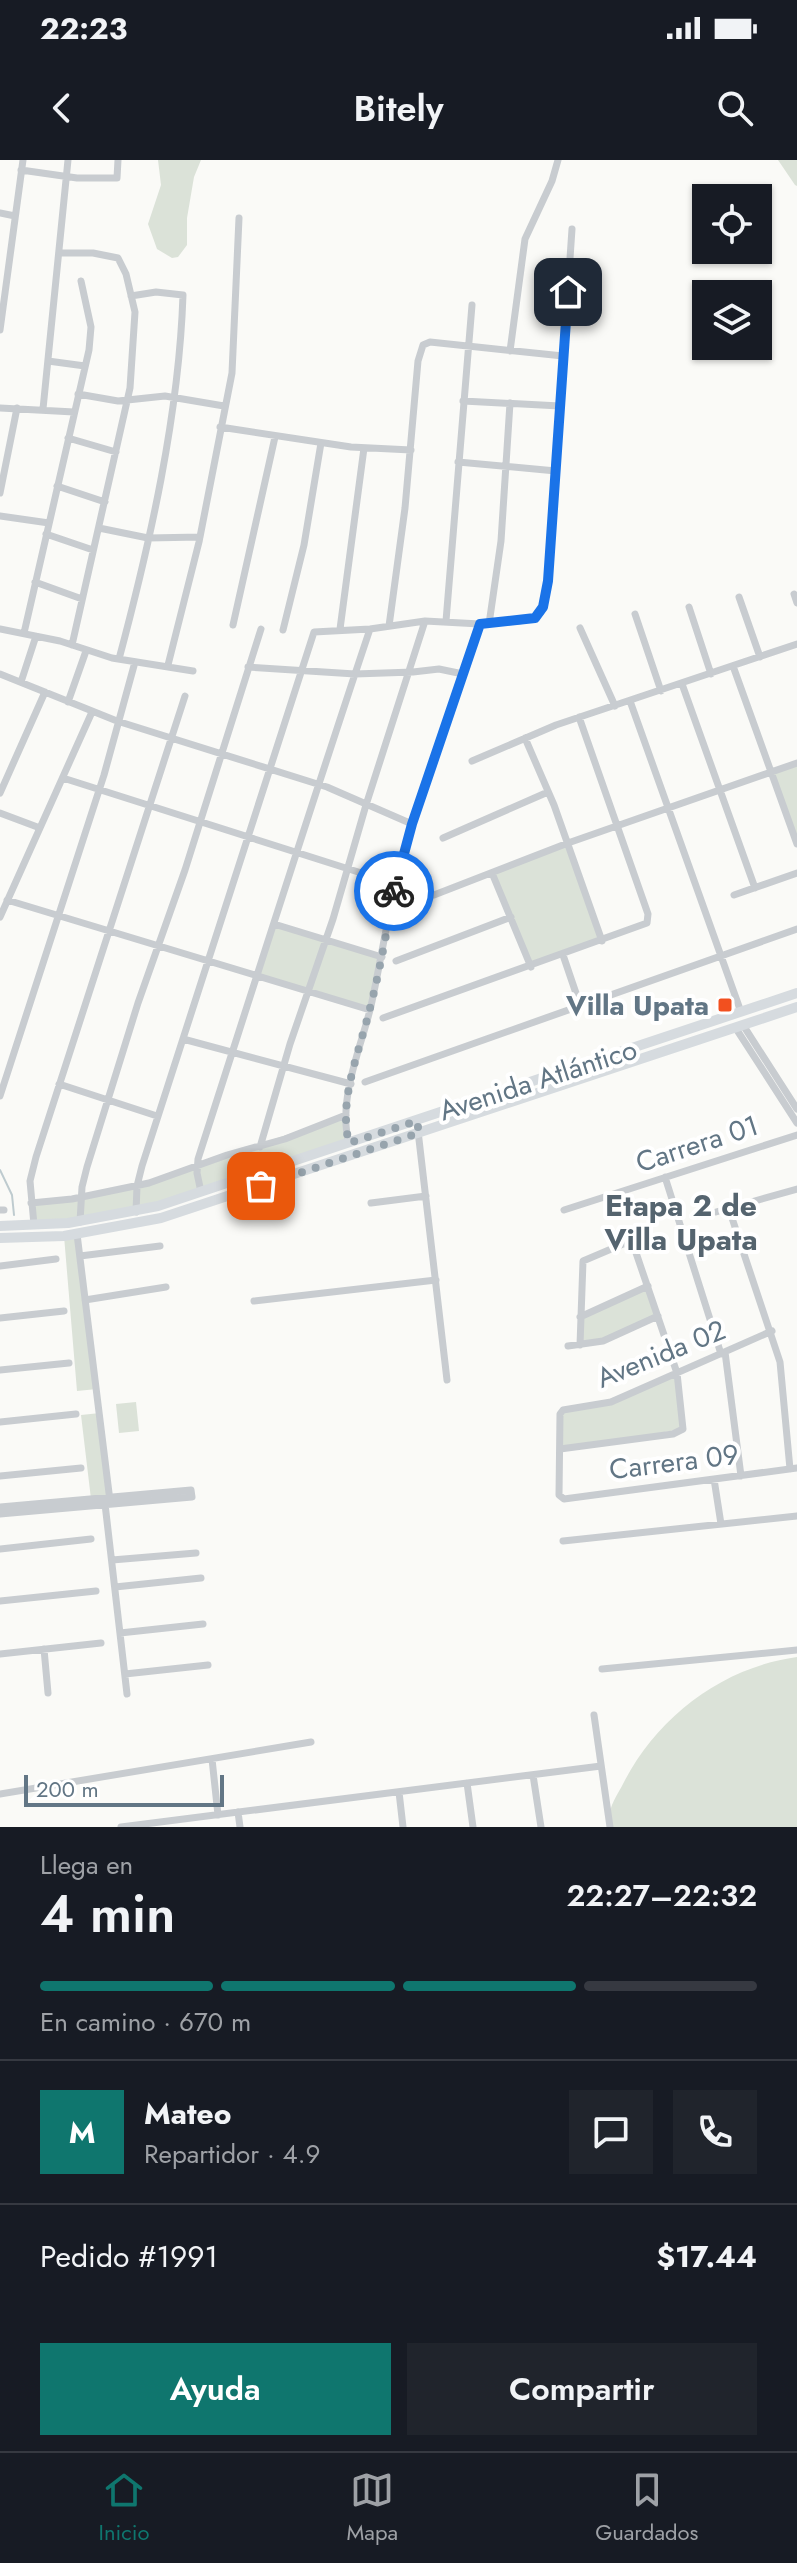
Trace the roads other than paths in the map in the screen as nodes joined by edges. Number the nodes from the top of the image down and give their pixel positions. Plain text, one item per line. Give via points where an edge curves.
1 (23, 160) edge
2 (68, 160) edge
3 (118, 160) edge
4 (558, 160) edge
5 (21, 170) junction
6 (66, 177) junction
7 (0, 213) edge
8 (15, 216) junction
9 (239, 218) dead end
10 (572, 229) dead end
11 (59, 253) junction
12 (81, 281) dead end
13 (131, 296) junction
14 (472, 305) dead end
15 (0, 330) edge
16 (470, 346) junction
17 (510, 351) junction
18 (563, 356) junction
19 (48, 361) junction
20 (85, 366) junction
21 (78, 394) junction
22 (174, 397) junction
23 (128, 400) junction
24 (463, 401) junction
25 (510, 403) junction
26 (224, 406) junction
27 (560, 406) junction
28 (0, 408) edge
29 (17, 408) junction
30 (43, 409) junction
31 (74, 412) junction
32 (220, 427) junction
33 (275, 437) junction
34 (68, 438) junction
35 (321, 443) junction
36 (364, 448) junction
37 (411, 450) junction
38 (116, 452) junction
39 (458, 462) junction
40 (507, 466) junction
41 (556, 471) junction
42 (57, 486) junction
43 (0, 493) edge
44 (105, 502) junction
45 (0, 516) edge
46 (49, 523) junction
47 (99, 528) junction
48 (46, 534) junction
49 (200, 537) junction
50 (148, 538) junction
51 (93, 550) junction
52 (35, 582) junction
53 (794, 594) dead end
54 (739, 597) dead end
55 (82, 599) junction
56 (797, 603) edge
57 (689, 607) dead end
58 (635, 614) dead end
59 (425, 621) junction
60 (446, 621) junction
61 (485, 624) junction
62 (233, 625) dead end
63 (389, 626) junction
64 (580, 628) dead end
65 (0, 629) edge
66 (261, 629) dead end
67 (340, 629) junction
68 (370, 629) junction
69 (283, 630) dead end
70 (24, 633) junction
71 (36, 636) junction
72 (797, 644) edge
73 (72, 645) junction
74 (86, 651) junction
75 (760, 657) junction
76 (119, 659) junction
77 (135, 662) junction
78 (168, 665) junction
79 (733, 666) junction
80 (248, 667) junction
81 (193, 671) dead end
82 (301, 671) junction
83 (407, 672) junction
84 (0, 674) edge
85 (355, 674) junction
86 (463, 674) junction
87 (711, 674) junction
88 (21, 682) junction
89 (682, 684) junction
90 (661, 691) junction
91 (45, 692) junction
92 (185, 696) dead end
93 (630, 701) junction
94 (68, 702) junction
95 (615, 706) junction
96 (92, 712) junction
97 (579, 717) junction
98 (120, 722) junction
99 (172, 738) junction
100 (525, 738) junction
101 (221, 753) junction
102 (472, 761) dead end
103 (797, 763) edge
104 (270, 769) junction
105 (771, 772) junction
106 (63, 778) junction
107 (318, 784) junction
108 (99, 790) junction
109 (721, 790) junction
110 (548, 792) junction
111 (0, 793) edge
112 (366, 805) junction
113 (151, 806) junction
114 (669, 808) junction
115 (0, 813) edge
116 (200, 822) junction
117 (412, 824) junction
118 (618, 826) junction
119 (40, 828) junction
120 (249, 838) junction
121 (443, 838) dead end
122 (568, 843) junction
123 (797, 844) edge
124 (297, 853) junction
125 (347, 870) junction
126 (492, 873) junction
127 (797, 873) edge
128 (396, 884) junction
129 (755, 888) junction
130 (434, 895) dead end
131 (734, 895) dead end
132 (7, 900) junction
133 (58, 916) junction
134 (0, 917) edge
135 (511, 917) junction
136 (274, 924) junction
137 (797, 929) edge
138 (107, 931) junction
139 (325, 941) junction
140 (602, 941) junction
141 (157, 947) junction
142 (563, 955) junction
143 (721, 956) junction
144 (382, 957) junction
145 (208, 961) junction
146 (396, 961) dead end
147 (531, 967) junction
148 (257, 976) junction
149 (307, 991) junction
150 (797, 993) edge
151 (580, 1005) junction
152 (797, 1007) edge
153 (370, 1010) junction
154 (741, 1012) junction
155 (383, 1018) dead end
156 (739, 1026) junction
157 (183, 1039) junction
158 (232, 1053) junction
159 (284, 1067) junction
160 (365, 1082) dead end
161 (59, 1084) junction
162 (351, 1084) junction
163 (0, 1096) edge
164 (108, 1101) junction
165 (797, 1109) edge
166 (346, 1115) junction
167 (157, 1116) junction
168 (417, 1121) junction
169 (797, 1123) edge
170 (419, 1133) junction
171 (797, 1135) edge
172 (349, 1143) junction
173 (260, 1147) junction
174 (196, 1166) junction
175 (665, 1177) junction
176 (137, 1186) junction
177 (797, 1189) edge
178 (201, 1192) junction
179 (426, 1196) junction
180 (81, 1197) junction
181 (31, 1203) junction
182 (371, 1203) dead end
183 (729, 1209) junction
184 (564, 1210) dead end
185 (136, 1212) junction
186 (716, 1212) dead end
187 (80, 1222) junction
188 (34, 1225) junction
189 (0, 1226) edge
190 (77, 1234) junction
191 (0, 1238) edge
192 (160, 1246) dead end
193 (80, 1256) junction
194 (56, 1259) dead end
195 (0, 1266) edge
196 (436, 1280) junction
197 (648, 1286) junction
198 (166, 1287) dead end
199 (85, 1300) junction
200 (254, 1301) dead end
201 (64, 1311) dead end
202 (658, 1316) junction
203 (580, 1317) junction
204 (0, 1318) edge
205 (772, 1331) junction
206 (580, 1345) junction
207 (568, 1346) dead end
208 (723, 1353) junction
209 (69, 1363) dead end
210 (0, 1370) edge
211 (677, 1373) junction
212 (447, 1380) dead end
213 (76, 1414) dead end
214 (0, 1422) edge
215 (797, 1422) edge
216 (786, 1423) junction
217 (560, 1449) junction
218 (81, 1468) dead end
219 (794, 1469) edge
220 (0, 1476) edge
221 (741, 1476) junction
222 (714, 1479) junction
223 (108, 1501) junction
224 (0, 1507) edge
225 (0, 1514) edge
226 (797, 1516) edge
227 (721, 1524) junction
228 (91, 1539) dead end
229 (563, 1541) dead end
230 (0, 1549) edge
231 (196, 1553) dead end
232 (112, 1560) junction
233 (201, 1578) dead end
234 (115, 1587) junction
235 (96, 1591) dead end
236 (0, 1601) edge
237 (203, 1624) dead end
238 (120, 1633) junction
239 (101, 1643) dead end
240 (44, 1649) junction
241 (797, 1650) edge
242 (0, 1654) edge
243 (208, 1665) dead end
244 (602, 1669) dead end
245 (125, 1674) junction
246 (48, 1693) dead end
247 (127, 1694) dead end
248 (594, 1715) dead end
249 (311, 1742) dead end
250 (212, 1759) junction
251 (601, 1766) junction
252 (533, 1775) junction
253 (467, 1783) junction
254 (399, 1792) junction
255 (0, 1794) edge
256 (238, 1812) junction
257 (218, 1815) junction
258 (121, 1827) edge
259 (240, 1827) edge
260 (403, 1827) edge
261 (473, 1827) edge
262 (541, 1827) edge
263 (610, 1827) edge

1 - 5 street
2 - 6 street
3 - 6 street via 117,178
4 - 17 street via 522,252
5 - 6 street
5 - 8 street
6 - 11 street
7 - 8 street
8 - 15 street
9 - 26 street via 235,349
10 - 18 street
11 - 13 street via 115,256
11 - 19 street
12 - 20 street via 91,327
13 - 22 street via 183,295
13 - 23 street via 135,321
14 - 16 street
16 - 17 street
16 - 24 street
16 - 37 street via 423,345
17 - 18 street
18 - 27 street
19 - 20 street
19 - 30 street
20 - 21 street
21 - 23 street
21 - 31 street
22 - 23 street
22 - 26 street
22 - 50 street
23 - 38 street
24 - 25 street
24 - 39 street
25 - 27 street
25 - 40 street
26 - 32 street
27 - 41 street
28 - 29 street
29 - 30 street
29 - 43 street
30 - 31 street
31 - 34 street
32 - 33 street
32 - 49 street
33 - 35 street
33 - 62 street
34 - 38 street
34 - 42 street
35 - 36 street
35 - 69 street
36 - 37 street
36 - 67 street
37 - 63 street
38 - 44 street
39 - 40 street
39 - 60 street
40 - 41 street
40 - 61 street via 498,570
41 - 61 street via 543,607 535,618
42 - 44 street
42 - 46 street
44 - 47 street
45 - 46 street
46 - 48 street
47 - 50 street
47 - 51 street
48 - 51 street
48 - 52 street
49 - 50 street
49 - 78 street
50 - 76 street
51 - 55 street
52 - 55 street
52 - 70 street
53 - 56 street
54 - 75 street
55 - 73 street
57 - 87 street
58 - 90 street
59 - 60 street
59 - 63 street
59 - 83 street
60 - 61 street
61 - 86 street
63 - 68 street
64 - 95 street
65 - 70 street
66 - 80 street
67 - 68 street
67 - 82 street via 314,632
68 - 85 street
70 - 71 street
71 - 73 street
71 - 88 street
72 - 75 street
73 - 74 street
74 - 76 street
74 - 94 street
75 - 79 street
76 - 77 street
77 - 78 street
77 - 98 street
78 - 81 street
79 - 87 street
79 - 105 street
80 - 82 street
80 - 101 street
82 - 85 street
82 - 104 street
83 - 85 street
83 - 86 street via 439,669
83 - 112 street
84 - 88 street
85 - 107 street
86 - 117 street
87 - 89 street
88 - 91 street
89 - 90 street
89 - 109 street
90 - 93 street
91 - 94 street
91 - 111 street
92 - 99 street
93 - 95 street
93 - 114 street
94 - 96 street
95 - 97 street
96 - 98 street
96 - 106 street
97 - 100 street
97 - 118 street
98 - 99 street
98 - 108 street
99 - 101 street
99 - 113 street
100 - 102 street
100 - 110 street
101 - 104 street
101 - 116 street
103 - 105 street
104 - 107 street
104 - 120 street
105 - 109 street
105 - 123 street
106 - 108 street
106 - 119 street
107 - 112 street
107 - 124 street
108 - 113 street
108 - 133 street
109 - 114 street
109 - 129 street
110 - 121 street
110 - 122 street
112 - 117 street
112 - 125 street
113 - 116 street
113 - 138 street
114 - 118 street
114 - 143 street
115 - 119 street
116 - 120 street
116 - 141 street
117 - 128 street
118 - 122 street
118 - 140 street via 648,918 642,927
119 - 132 street
120 - 124 street
120 - 145 street
122 - 126 street
122 - 140 street
124 - 125 street
124 - 136 street
125 - 128 street
125 - 139 street
126 - 130 street
126 - 135 street
127 - 129 street
128 - 144 street
129 - 131 street
132 - 133 street
132 - 134 street
133 - 138 street
133 - 163 street
135 - 146 street
135 - 147 street
136 - 139 street
136 - 148 street
137 - 143 street
138 - 141 street
138 - 161 street
139 - 144 street
139 - 149 street
140 - 142 street
141 - 145 street
141 - 164 street
142 - 147 street
142 - 151 street
143 - 151 street
143 - 154 street
144 - 153 street
145 - 148 street
145 - 157 street
147 - 155 street
148 - 149 street
148 - 158 street
149 - 153 street
149 - 159 street
150 - 154 street, Avenida Atlántico
151 - 160 street
152 - 156 street, Avenida Atlántico
153 - 162 street
154 - 168 street, Avenida Atlántico
156 - 165 street
156 - 169 street
156 - 170 street, Avenida Atlántico
157 - 158 street
157 - 167 street
158 - 159 street
158 - 174 street
159 - 162 street
159 - 173 street
161 - 164 street
161 - 181 street via 32,1171
162 - 166 street
164 - 167 street
164 - 180 street
166 - 172 street
166 - 173 street
167 - 176 street
168 - 170 street
168 - 172 street, Avenida Atlántico
170 - 179 street
170 - 190 street, Avenida Atlántico via 161,1218
171 - 175 street, Carrera 01
172 - 178 street, Avenida Atlántico
173 - 174 street
174 - 176 street
174 - 178 street
175 - 184 street, Carrera 01
175 - 208 street
176 - 180 street
176 - 185 street
177 - 183 street
178 - 185 street, Avenida Atlántico
179 - 182 street
179 - 196 street
180 - 181 street
180 - 187 street
181 - 188 street
183 - 186 street
183 - 205 street
185 - 187 street, Avenida Atlántico
187 - 188 street, Avenida Atlántico
188 - 189 street, Avenida Atlántico
190 - 191 street, Avenida Atlántico
190 - 193 street
192 - 193 street
193 - 199 street
194 - 195 street
196 - 200 street
196 - 212 street
197 - 202 street
197 - 203 street
197 - 203 street via 631,1243 583,1261
198 - 199 street
199 - 223 street
201 - 204 street
202 - 206 street via 603,1341
202 - 211 street
203 - 206 street
205 - 208 street, Avenida 02
205 - 216 street
206 - 207 street
208 - 211 street, Avenida 02
208 - 221 street
209 - 210 street
211 - 217 street, Avenida 02 via 611,1402 566,1408 560,1414
211 - 217 street via 684,1426 680,1432
213 - 214 street
215 - 216 street
216 - 219 street
217 - 222 street, Carrera 09 via 559,1495 564,1499
218 - 220 street
219 - 221 street, Carrera 09
221 - 222 street, Carrera 09
222 - 227 street
223 - 223 street via 192,1497 191,1490
223 - 224 street
223 - 225 street
223 - 232 street
226 - 227 street
227 - 229 street
228 - 230 street
231 - 232 street
232 - 234 street
233 - 234 street
234 - 238 street
235 - 236 street
237 - 238 street
238 - 245 street
239 - 240 street
240 - 242 street
240 - 246 street
241 - 244 street
243 - 245 street
245 - 247 street
248 - 251 street
249 - 250 street
250 - 255 street
250 - 257 street
251 - 252 street
251 - 263 street
252 - 253 street
252 - 262 street
253 - 254 street
253 - 261 street
254 - 256 street
254 - 260 street
256 - 257 street
256 - 259 street
257 - 258 street

